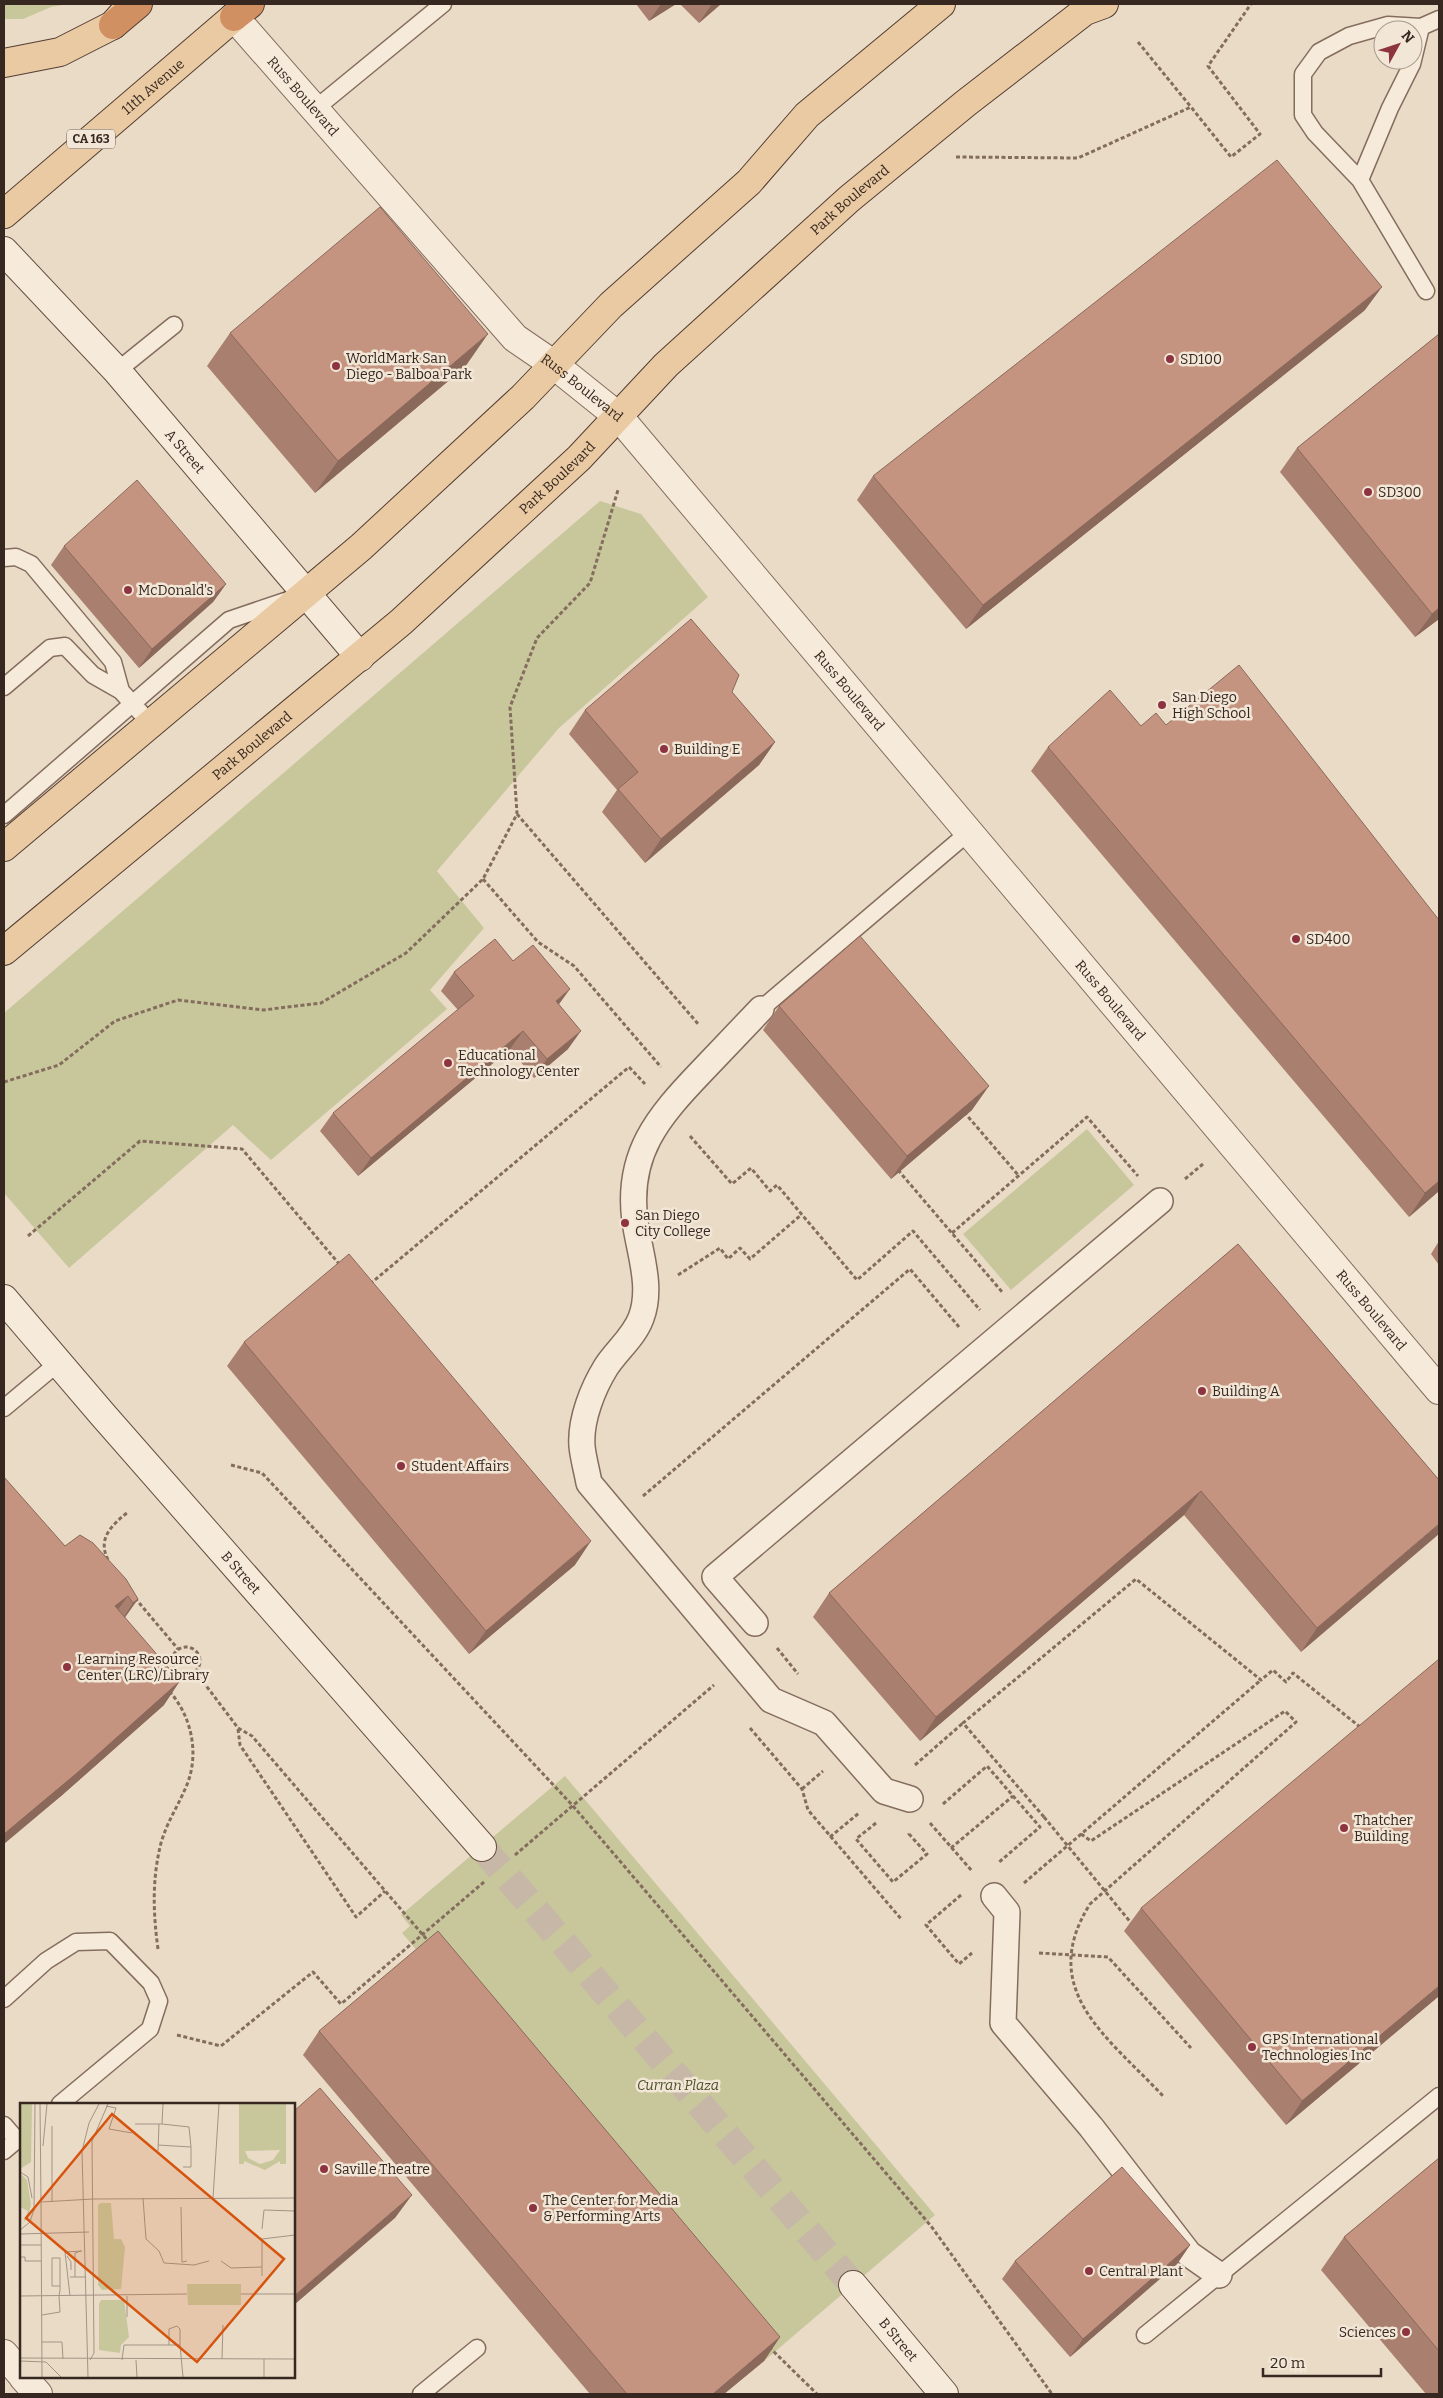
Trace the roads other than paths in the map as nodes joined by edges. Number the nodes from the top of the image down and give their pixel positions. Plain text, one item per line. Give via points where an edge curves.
1 (132, 4) edge
2 (138, 4) edge
3 (443, 4) edge
4 (941, 4) edge
5 (1104, 4) edge
6 (242, 10) edge
7 (1439, 19) edge
8 (113, 25) junction
9 (1423, 26) edge
10 (1373, 29) edge
11 (4, 63) edge
12 (1409, 70) edge
13 (316, 110) junction
14 (1360, 180) junction
15 (4, 214) edge
16 (4, 251) edge
17 (1426, 291) dead end
18 (174, 325) dead end
19 (553, 364) junction
20 (117, 371) junction
21 (619, 417) junction
22 (4, 558) edge
23 (307, 593) junction
24 (360, 657) junction
25 (4, 687) edge
26 (121, 691) junction
27 (133, 704) junction
28 (151, 724) junction
29 (4, 815) edge
30 (969, 832) junction
31 (4, 847) edge
32 (4, 951) edge
33 (761, 1009) joint
34 (1160, 1201) road end
35 (4, 1299) edge
36 (58, 1363) junction
37 (1439, 1390) edge
38 (4, 1408) edge
39 (755, 1623) dead end
40 (907, 1799) road end
41 (482, 1847) tunnel mouth
42 (997, 1900) road end
43 (4, 1999) edge
44 (1439, 2096) edge
45 (61, 2103) edge
46 (4, 2125) edge
47 (19, 2138) edge
48 (4, 2151) edge
49 (1219, 2275) junction
50 (853, 2285) tunnel mouth
51 (1145, 2335) dead end
52 (477, 2348) dead end
53 (4, 2354) edge
54 (20, 2373) edge
55 (25, 2378) edge
56 (38, 2394) edge
57 (421, 2394) edge
58 (944, 2394) edge

1 - 8 main road
2 - 8 highway
3 - 13 lane
4 - 19 main road via 807,115 749,182 611,305
5 - 21 main road, Park Boulevard via 1085,11 849,199 666,365
6 - 13 street, Russ Boulevard
6 - 15 main road, 11th Avenue / CA 163
7 - 9 lane
8 - 11 main road via 60,52
10 - 14 lane via 1349,36 1320,52 1303,74 1303,115 1315,133
12 - 14 lane
13 - 19 street, Russ Boulevard via 515,338
14 - 17 lane
16 - 20 street, A Street
18 - 20 lane
19 - 21 street, Russ Boulevard
19 - 23 main road via 516,404
20 - 23 street, A Street
21 - 24 main road, Park Boulevard via 580,458
21 - 30 street, Russ Boulevard
22 - 26 lane via 16,557 31,564 113,662
23 - 24 street, A Street
23 - 27 lane via 229,620
23 - 28 main road
24 - 32 main road, Park Boulevard
25 - 26 lane via 50,648 65,646 93,676
26 - 27 lane
27 - 28 lane
27 - 29 lane
28 - 31 main road
30 - 33 lane
30 - 37 street, Russ Boulevard
33 - 40 street via 666,1108 640,1157 633,1187 634,1220 646,1296 642,1317 628,1341 607,1366 594,1390 586,1416 582,1444 589,1483 771,1700 824,1723 884,1791
34 - 39 street via 715,1577
35 - 36 street, B Street
36 - 38 lane
36 - 41 street, B Street
42 - 49 street via 1007,1912 1003,2023 1091,2127 1189,2254
43 - 45 lane via 46,1961 76,1942 110,1941 151,1983 159,2001 150,2029
44 - 49 lane
46 - 47 lane
47 - 48 lane
49 - 51 lane
50 - 58 street, B Street
52 - 57 lane
53 - 54 street
55 - 56 street

